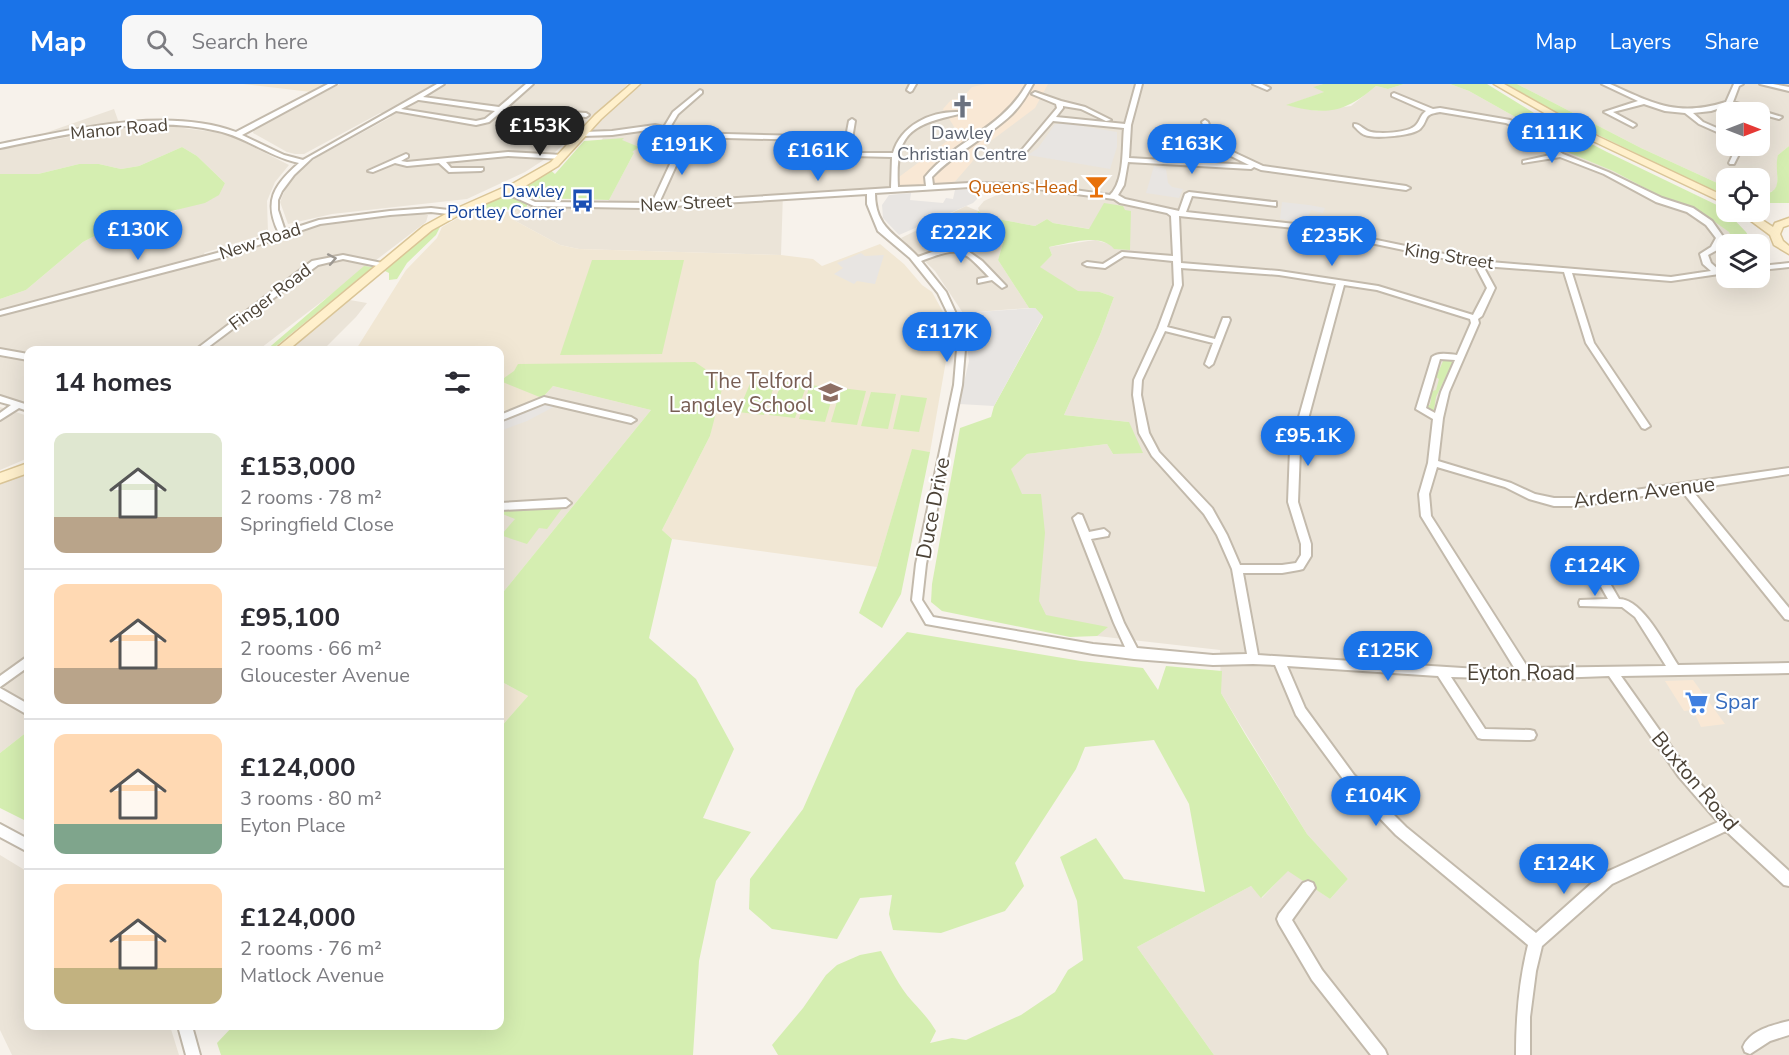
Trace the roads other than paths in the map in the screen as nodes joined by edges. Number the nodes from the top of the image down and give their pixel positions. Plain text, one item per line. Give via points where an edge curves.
1 (333, 84) edge
2 (441, 84) edge
3 (530, 84) edge
4 (636, 84) edge
5 (1030, 84) edge
6 (1139, 84) edge
7 (1256, 84) edge
8 (1498, 84) edge
9 (1605, 84) edge
10 (1740, 84) edge
11 (1763, 84) edge
12 (1623, 86) dead end
13 (1267, 88) dead end
14 (1614, 88) junction
15 (1789, 89) edge
16 (700, 92) dead end
17 (1035, 94) dead end
18 (1394, 94) dead end
19 (419, 98) junction
20 (1643, 102) junction
21 (1729, 102) edge
22 (1059, 104) junction
23 (1716, 107) edge
24 (398, 110) junction
25 (498, 110) junction
26 (928, 110) dead end
27 (1432, 111) junction
28 (1687, 112) junction
29 (957, 113) dead end
30 (1770, 114) edge
31 (586, 115) dead end
32 (936, 116) junction
33 (1779, 117) dead end
34 (1053, 119) junction
35 (1108, 120) dead end
36 (852, 121) dead end
37 (1205, 123) dead end
38 (1356, 125) dead end
39 (1633, 125) dead end
40 (1128, 126) junction
41 (666, 129) junction
42 (1716, 130) edge
43 (238, 134) junction
44 (583, 134) junction
45 (687, 135) junction
46 (849, 139) junction
47 (0, 146) edge
48 (1023, 152) dead end
49 (895, 155) junction
50 (1561, 155) junction
51 (406, 156) dead end
52 (1735, 156) edge
53 (562, 157) junction
54 (1126, 160) junction
55 (393, 161) junction
56 (441, 161) junction
57 (304, 162) junction
58 (1525, 162) dead end
59 (1731, 163) dead end
60 (1260, 168) junction
61 (481, 170) dead end
62 (371, 171) dead end
63 (930, 187) junction
64 (1406, 188) dead end
65 (896, 189) junction
66 (505, 191) junction
67 (871, 192) junction
68 (1116, 194) junction
69 (1716, 196) edge
70 (1273, 204) dead end
71 (654, 206) junction
72 (454, 213) junction
73 (1178, 213) junction
74 (1770, 216) edge
75 (1788, 221) edge
76 (1758, 222) edge
77 (283, 234) junction
78 (1717, 234) edge
79 (1774, 234) junction
80 (974, 235) dead end
81 (1716, 245) edge
82 (961, 249) junction
83 (1789, 251) edge
84 (916, 260) junction
85 (1178, 262) junction
86 (1478, 263) junction
87 (382, 265) junction
88 (1084, 265) dead end
89 (1787, 265) edge
90 (1770, 266) edge
91 (1567, 270) junction
92 (1716, 271) edge
93 (1716, 272) edge
94 (993, 278) junction
95 (981, 281) dead end
96 (1341, 282) junction
97 (1002, 286) dead end
98 (0, 313) edge
99 (1474, 318) junction
100 (1226, 320) dead end
101 (1162, 328) junction
102 (1218, 342) junction
103 (205, 346) edge
104 (285, 346) edge
105 (0, 352) edge
106 (24, 356) edge
107 (1460, 358) junction
108 (1209, 364) dead end
109 (0, 399) edge
110 (24, 406) edge
111 (504, 416) edge
112 (0, 417) edge
113 (1438, 418) junction
114 (631, 420) dead end
115 (1645, 426) dead end
116 (1433, 463) junction
117 (24, 469) edge
118 (1789, 471) edge
119 (0, 478) edge
120 (1685, 488) junction
121 (566, 503) dead end
122 (504, 507) edge
123 (1078, 518) dead end
124 (1104, 533) dead end
125 (1085, 537) junction
126 (1237, 569) junction
127 (1599, 576) dead end
128 (1584, 603) dead end
129 (1616, 603) junction
130 (1789, 616) edge
131 (1134, 654) junction
132 (1253, 659) junction
133 (1279, 661) junction
134 (24, 665) edge
135 (1789, 668) edge
136 (1675, 670) junction
137 (1441, 671) junction
138 (1612, 672) junction
139 (1525, 674) junction
140 (0, 682) edge
141 (0, 693) edge
142 (24, 708) edge
143 (1530, 735) dead end
144 (1728, 824) junction
145 (0, 830) edge
146 (24, 844) edge
147 (1789, 880) edge
148 (1308, 888) dead end
149 (1536, 942) junction
150 (1789, 1028) edge
151 (186, 1030) edge
152 (1750, 1047) dead end
153 (193, 1055) edge
154 (1380, 1055) edge
155 (1523, 1055) edge

1 - 43 street
2 - 19 street
3 - 25 street
4 - 44 main road
5 - 63 street via 1013,110 932,172 928,177
6 - 40 street
7 - 13 street
8 - 69 main road via 1596,139
9 - 14 street
10 - 21 street
11 - 15 street
12 - 14 street
14 - 20 street
16 - 41 street via 675,113
17 - 22 street
18 - 27 street
19 - 24 street
19 - 25 street
20 - 28 street
20 - 39 street via 1607,112
22 - 34 street
22 - 35 street via 1083,108
23 - 28 street
24 - 25 street via 476,123 487,121
24 - 57 street
25 - 31 street
26 - 32 street
27 - 38 street via 1423,116 1418,127 1404,134 1368,134
27 - 50 street via 1459,111 1508,121
28 - 42 street
29 - 32 street
30 - 33 street
32 - 49 street via 901,138
34 - 40 street
34 - 48 street
36 - 46 street
37 - 60 street via 1213,148
40 - 54 street
41 - 44 street
41 - 45 street
43 - 47 street, Manor Road via 190,125 153,124 94,129
43 - 57 street, Manor Road via 282,157
44 - 53 main road
45 - 46 street
45 - 71 street
46 - 49 street via 853,155
49 - 65 street
50 - 58 street
50 - 78 street via 1690,210 1710,223
51 - 55 street
52 - 59 street
53 - 56 street via 508,154
53 - 66 main road
54 - 60 street via 1203,161
54 - 68 street
55 - 56 street
55 - 62 street
56 - 61 street via 449,170
57 - 77 street via 273,200
60 - 64 street
63 - 65 street
63 - 68 street via 1025,185 1101,197
65 - 67 street, New Street
66 - 71 street, New Street via 534,204
66 - 72 main road
67 - 71 street, New Street
67 - 84 street, Duce Drive via 871,204 881,229
68 - 73 street, King Street via 1123,201
70 - 73 street via 1189,194
72 - 77 street, New Road via 431,210 360,216 319,222
72 - 87 main road
73 - 85 street
73 - 86 street, King Street via 1304,227
74 - 75 main road
75 - 79 main road via 1777,227
76 - 79 main road
77 - 98 street, New Road via 220,255
79 - 83 main road
80 - 82 street
81 - 92 street via 1704,254 1707,264
82 - 84 street
82 - 94 street
83 - 89 street
84 - 131 street, Duce Drive via 942,292 961,349 958,385 917,600 930,621 1047,643
85 - 88 street via 1122,254 1105,266
85 - 96 street
85 - 101 street via 1178,285
86 - 91 street, King Street
86 - 99 street via 1491,288
103 -> 87 street, Finger Road via 315,263 342,256
87 - 104 main road
89 - 90 street
91 - 93 street, King Street via 1671,279
91 - 115 street via 1590,343
94 - 95 street
94 - 97 street
96 - 99 street via 1378,288
96 - 126 street via 1295,449 1293,502 1306,556 1299,566
99 - 107 street
100 - 102 street
101 - 102 street
101 - 126 street via 1138,380 1144,433 1155,454 1208,511
102 - 108 street
105 - 106 street
107 - 113 street
107 - 113 street via 1436,357 1421,409
109 - 110 street
110 - 112 street
111 - 114 street via 544,400
113 - 116 street
116 - 120 street, Ardern Avenue via 1554,502
116 - 139 street via 1424,494 1426,516
117 - 119 main road
118 - 120 street, Ardern Avenue
120 - 130 street
121 - 122 street
123 - 125 street
124 - 125 street
125 - 131 street
126 - 132 street
127 - 129 street
128 - 129 street
129 - 136 street via 1624,603 1639,614
131 - 132 street, Duce Drive
132 - 133 street, Eyton Road
133 - 137 street, Eyton Road
133 - 149 street via 1300,711 1350,779 1401,831
134 - 140 street
135 - 136 street, Eyton Road
136 - 138 street, Eyton Road
137 - 139 street, Eyton Road
137 - 143 street via 1482,734
138 - 139 street, Eyton Road
138 - 144 street, Buxton Road via 1677,766
141 - 142 street
144 - 147 street, Buxton Road
144 - 149 street via 1607,879
145 - 146 street
148 - 154 street via 1284,919 1317,975
149 - 155 street via 1523,1017
150 - 152 street via 1766,1035
151 - 153 street

